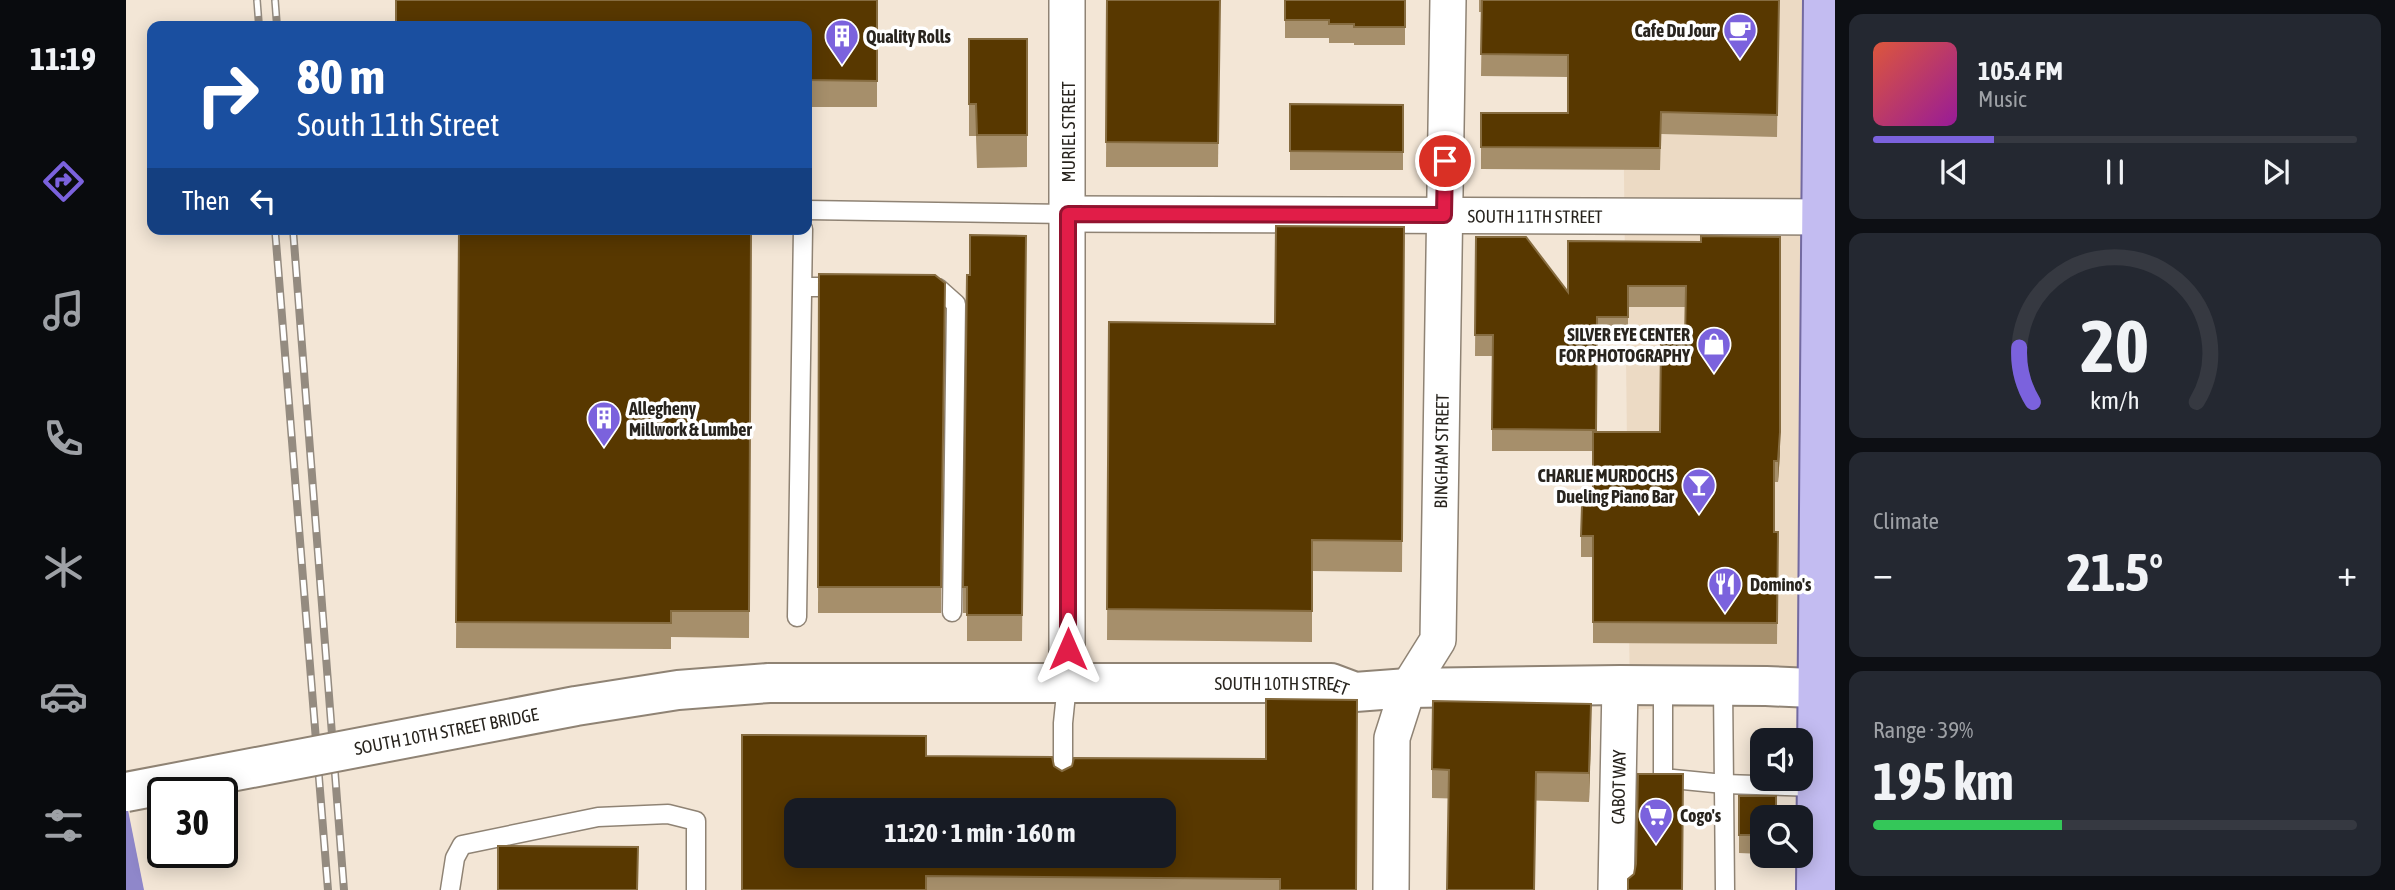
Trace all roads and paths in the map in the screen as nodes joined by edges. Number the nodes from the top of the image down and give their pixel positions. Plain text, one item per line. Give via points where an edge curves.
1 (1067, 0) edge
2 (1448, 0) edge
3 (1823, 0) edge
4 (812, 210) edge
5 (1068, 214) junction
6 (1444, 215) junction
7 (1828, 216) edge
8 (803, 235) edge
9 (803, 287) junction
10 (857, 287) edge
11 (911, 288) edge
12 (1827, 518) edge
13 (1827, 608) edge
14 (953, 612) dead end
15 (797, 618) dead end
16 (769, 683) joint
17 (1067, 684) junction
18 (1620, 685) junction
19 (1663, 685) junction
20 (1723, 685) junction
21 (1408, 688) junction
22 (1826, 689) edge
23 (1724, 784) junction
24 (1816, 787) junction
25 (126, 792) edge
26 (1063, 792) edge
27 (450, 890) edge
28 (696, 890) edge
29 (1391, 890) edge
30 (1616, 890) edge
31 (1725, 890) edge
32 (1816, 890) edge

1 - 5 street, MURIEL STREET
2 - 6 street, BINGHAM STREET
3 - 7 main road
4 - 5 lane
5 - 6 street, SOUTH 11TH STREET
5 - 17 street, MURIEL STREET
6 - 7 street, SOUTH 11TH STREET
6 - 21 street, BINGHAM STREET via 1438,640
7 - 12 main road
8 - 9 lane
9 - 10 lane
9 - 15 lane
11 - 14 lane via 938,288 956,304
12 - 13 main road
13 - 22 main road
16 - 17 main road, SOUTH 10TH STREET
16 - 25 main road, SOUTH 10TH STREET BRIDGE, bridge via 678,690 576,706
17 - 21 main road, SOUTH 10TH STREET via 1331,683 1355,692
17 - 26 lane
18 - 19 main road, SOUTH 10TH STREET
18 - 21 main road, SOUTH 10TH STREET
18 - 30 street, CABOT WAY
19 - 20 main road, SOUTH 10TH STREET
19 - 23 lane via 1662,778
20 - 22 main road, SOUTH 10TH STREET
20 - 23 lane
21 - 29 street, BINGHAM STREET via 1392,738
22 - 24 main road
23 - 24 lane
23 - 31 lane
24 - 32 main road
27 - 28 lane via 462,845 598,817 668,814 696,821

